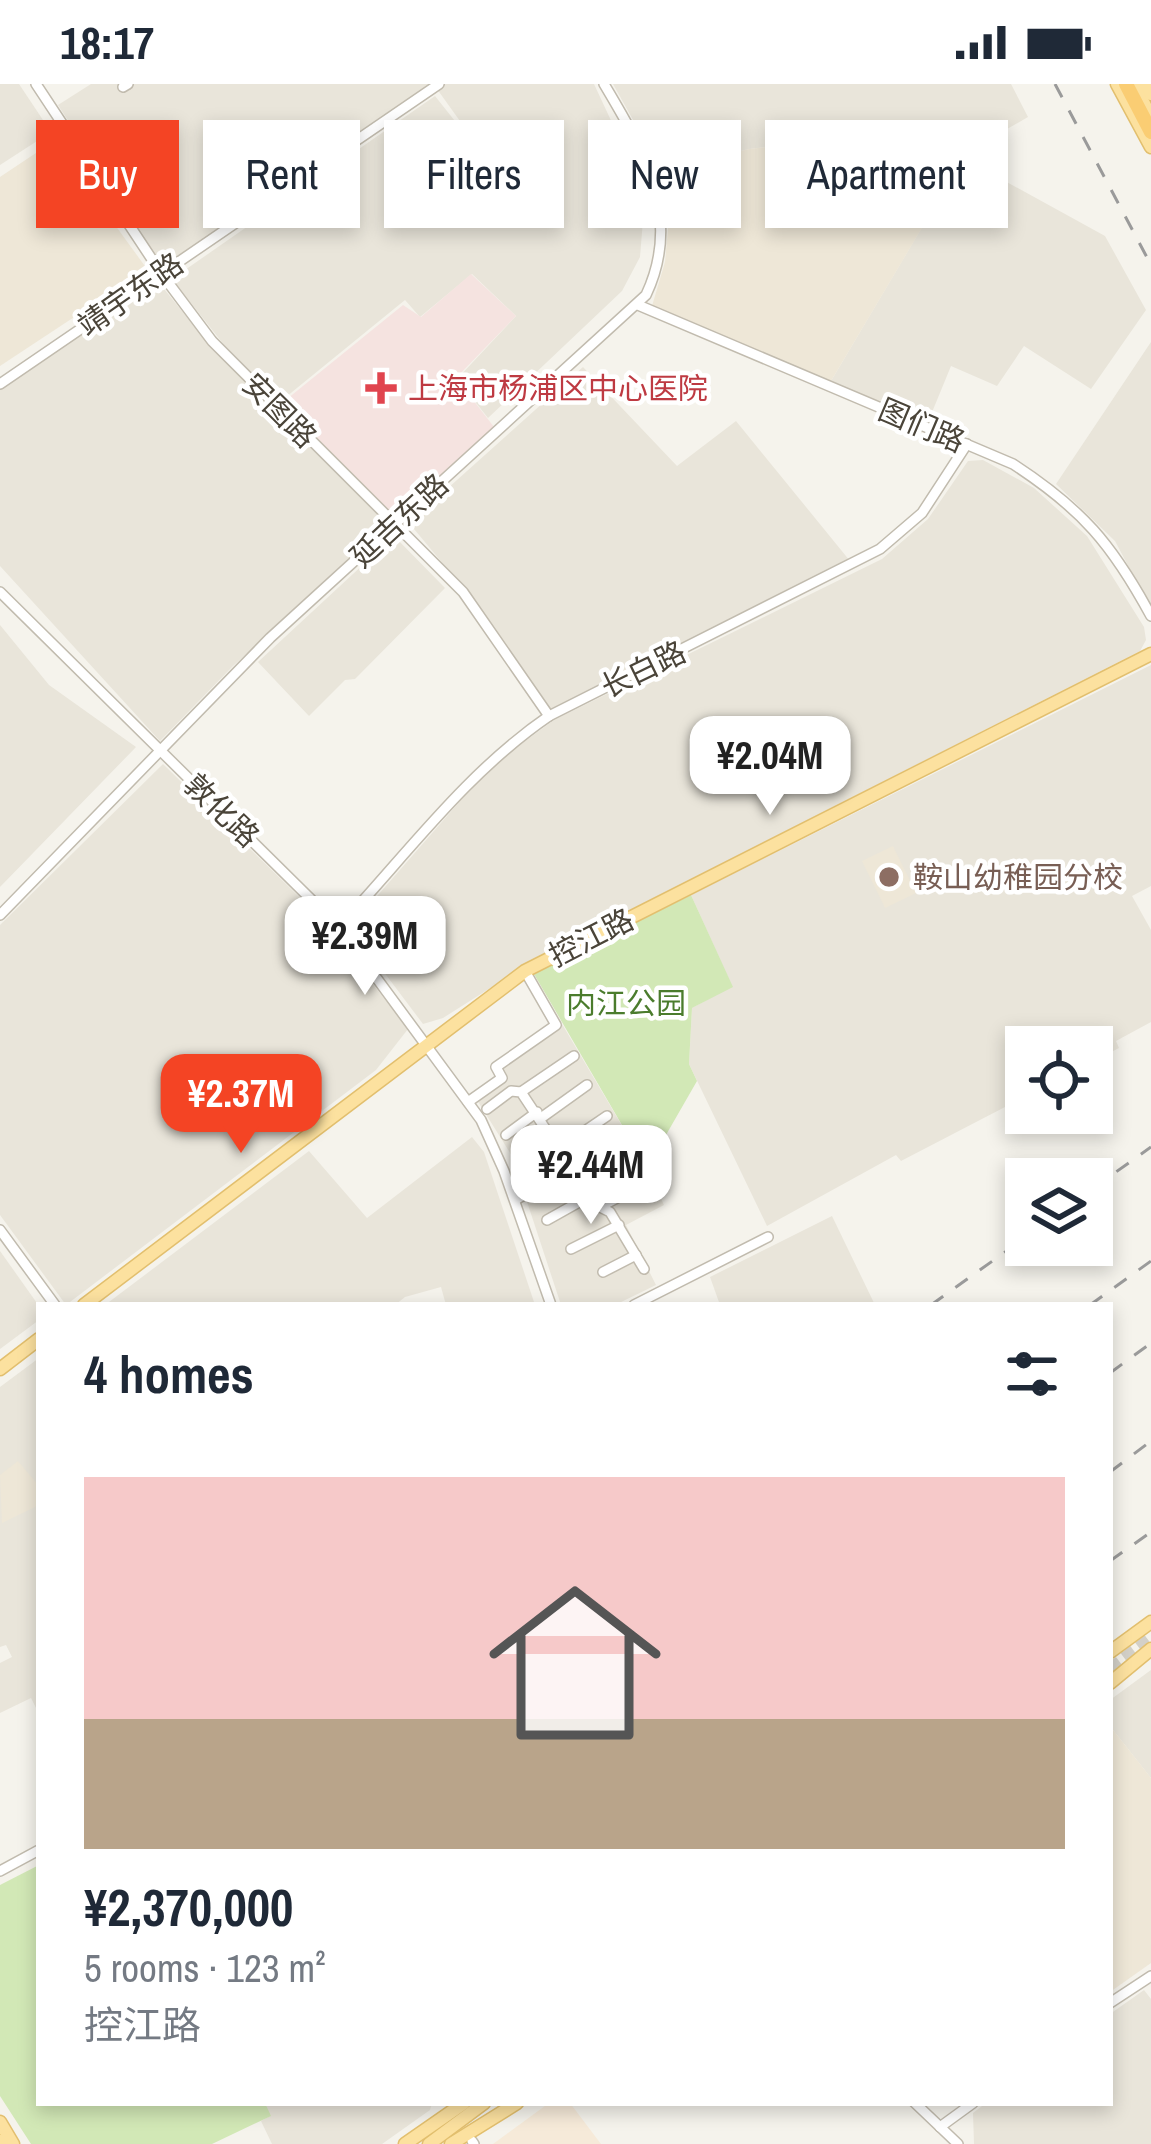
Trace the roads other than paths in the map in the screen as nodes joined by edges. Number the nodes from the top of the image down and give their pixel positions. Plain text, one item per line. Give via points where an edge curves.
1 (36, 84) edge
2 (439, 84) edge
3 (604, 84) edge
4 (1126, 84) edge
5 (1146, 84) edge
6 (1151, 94) edge
7 (1151, 117) edge
8 (1151, 132) edge
9 (1151, 148) edge
10 (160, 273) junction
11 (638, 305) junction
12 (0, 384) edge
13 (967, 444) junction
14 (395, 523) junction
15 (0, 592) edge
16 (1151, 616) edge
17 (1151, 654) edge
18 (549, 716) junction
19 (160, 750) junction
20 (0, 915) edge
21 (339, 927) junction
22 (525, 971) junction
23 (426, 1044) junction
24 (574, 1056) dead end
25 (587, 1085) dead end
26 (521, 1092) junction
27 (468, 1102) junction
28 (487, 1108) dead end
29 (538, 1115) junction
30 (607, 1116) dead end
31 (506, 1135) dead end
32 (558, 1145) junction
33 (624, 1151) dead end
34 (522, 1166) dead end
35 (575, 1174) junction
36 (647, 1182) dead end
37 (588, 1197) junction
38 (514, 1200) junction
39 (600, 1207) junction
40 (547, 1220) dead end
41 (619, 1225) junction
42 (0, 1230) edge
43 (768, 1237) dead end
44 (572, 1249) dead end
45 (636, 1255) junction
46 (644, 1270) dead end
47 (603, 1272) dead end
48 (53, 1302) edge
49 (88, 1302) edge
50 (550, 1302) edge
51 (640, 1302) edge
52 (36, 1341) edge
53 (0, 1369) edge
54 (1151, 1625) edge
55 (1151, 1649) edge
56 (1113, 1652) edge
57 (1113, 1681) edge
58 (36, 1852) edge
59 (0, 1871) edge
60 (1151, 1976) edge
61 (1113, 2001) edge
62 (457, 2106) edge
63 (480, 2106) edge
64 (512, 2106) edge
65 (526, 2106) edge
66 (918, 2106) edge
67 (969, 2106) edge
68 (940, 2127) junction
69 (1, 2133) edge
70 (471, 2143) edge
71 (13, 2144) edge
72 (405, 2144) edge
73 (429, 2144) edge
74 (451, 2144) edge
75 (958, 2144) edge

1 - 10 street, 安图路
2 - 10 street, 靖宇东路
3 - 11 street, 延吉东路 via 651,168 661,209 658,261
4 - 7 main road
4 - 8 highway
4 - 9 main road
5 - 6 main road
10 - 12 street, 靖宇东路
10 - 14 street, 安图路 via 230,360
11 - 13 street, 图们路
11 - 14 street, 延吉东路
13 - 16 street, 图们路 via 1013,464 1082,515 1114,551
13 - 18 street, 长白路 via 922,513 880,549
14 - 18 street, 安图路 via 463,592
14 - 19 street, 延吉东路
15 - 19 street, 敦化路
17 - 22 main road, 控江路
18 - 21 street, 长白路 via 481,770
19 - 20 street, 延吉东路
19 - 21 street, 敦化路
21 - 23 street, 敦化路
22 - 23 main road, 控江路
22 - 27 street via 556,1025 496,1067 502,1078
23 - 27 street, 敦化路
23 - 49 main road, 控江路
24 - 26 street
25 - 29 street
26 - 28 street
26 - 29 street
27 - 38 street, 敦化路
29 - 31 street
29 - 32 street
30 - 32 street
32 - 34 street
32 - 35 street
33 - 35 street
35 - 37 street
35 - 38 street
36 - 39 street
37 - 39 street
37 - 40 street
38 - 50 street, 敦化路
39 - 41 street
41 - 44 street
41 - 45 street
42 - 48 street
43 - 51 street
45 - 46 street
45 - 47 street
52 - 53 main road
54 - 56 main road
55 - 57 main road
58 - 59 street
60 - 61 street
62 - 72 main road
63 - 73 main road
64 - 74 main road
65 - 70 main road
66 - 68 street
67 - 68 street
68 - 75 street
69 - 71 main road

